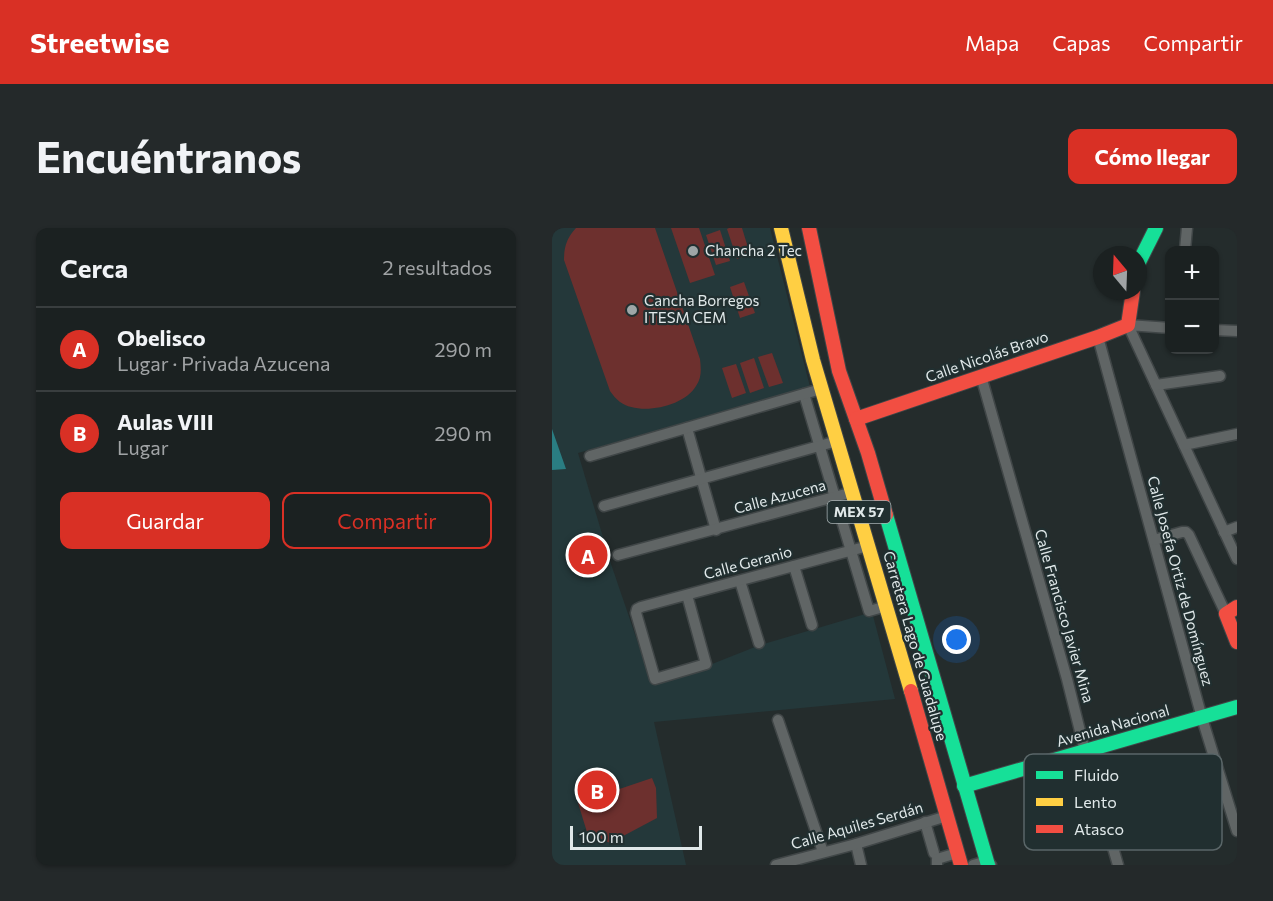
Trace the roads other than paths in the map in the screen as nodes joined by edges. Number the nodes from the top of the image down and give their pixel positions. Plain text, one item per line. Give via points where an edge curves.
1 (781, 228) edge
2 (809, 228) edge
3 (1156, 228) edge
4 (1187, 228) edge
5 (1147, 246) edge
6 (1185, 246) edge
7 (1132, 300) edge
8 (1128, 325) junction
9 (1165, 328) edge
10 (1219, 330) edge
11 (1237, 330) edge
12 (1098, 337) junction
13 (981, 376) junction
14 (1220, 376) dead end
15 (1156, 385) junction
16 (821, 389) junction
17 (804, 394) junction
18 (856, 419) junction
19 (687, 428) junction
20 (1237, 434) edge
21 (837, 441) junction
22 (1184, 445) junction
23 (819, 446) junction
24 (868, 453) junction
25 (590, 456) dead end
26 (843, 460) junction
27 (701, 478) junction
28 (853, 492) junction
29 (835, 497) junction
30 (604, 506) dead end
31 (1237, 527) edge
32 (716, 530) junction
33 (1224, 532) junction
34 (1154, 540) junction
35 (868, 546) junction
36 (850, 550) junction
37 (618, 555) dead end
38 (1237, 560) edge
39 (794, 566) junction
40 (740, 580) junction
41 (687, 595) junction
42 (887, 606) junction
43 (1232, 611) edge
44 (812, 625) dead end
45 (1237, 642) edge
46 (759, 643) dead end
47 (1237, 707) edge
48 (1202, 718) junction
49 (778, 720) dead end
50 (1085, 752) junction
51 (1078, 754) edge
52 (1213, 754) edge
53 (1024, 769) edge
54 (1222, 783) edge
55 (964, 786) junction
56 (947, 816) junction
57 (925, 822) junction
58 (1237, 831) edge
59 (856, 844) junction
60 (1114, 850) edge
61 (823, 852) junction
62 (934, 853) dead end
63 (959, 859) edge
64 (989, 864) edge
65 (776, 865) edge
66 (861, 865) edge
67 (937, 865) edge
68 (973, 865) edge
69 (1118, 865) edge

1 - 16 main road, Carretera Lago de Guadalupe / MEX 57
2 - 18 main road, Carretera Lago de Guadalupe / MEX 57 via 839,371
3 - 5 main road
4 - 6 street
7 - 8 main road
8 - 9 street
8 - 12 main road, Calle Nicolás Bravo
8 - 15 street
10 - 11 street
12 - 13 main road, Calle Nicolás Bravo
12 - 34 street, Calle Josefa Ortiz de Domínguez
13 - 18 main road, Calle Nicolás Bravo
13 - 50 street, Calle Francisco Javier Mina
14 - 15 street
15 - 22 street
16 - 17 street
16 - 21 main road, Carretera Lago de Guadalupe / MEX 57
17 - 19 street
17 - 23 street
18 - 24 main road, Carretera Lago de Guadalupe / MEX 57
19 - 25 street
19 - 27 street
20 - 22 street
21 - 23 street
21 - 26 main road, Carretera Lago de Guadalupe / MEX 57
22 - 33 street
23 - 27 street
23 - 29 street
24 - 26 main road
24 - 55 main road, Carretera Lago de Guadalupe / MEX 57
26 - 28 main road, Carretera Lago de Guadalupe / MEX 57
27 - 30 street
27 - 32 street
28 - 29 street, Calle Azucena
28 - 35 main road, Carretera Lago de Guadalupe / MEX 57
29 - 32 street, Calle Azucena
29 - 36 street
31 - 33 street
32 - 37 street, Calle Azucena
33 - 38 street
34 - 43 street via 1186,532
34 - 48 street, Calle Josefa Ortiz de Domínguez
35 - 36 street, Calle Geranio
35 - 42 main road, Carretera Lago de Guadalupe / MEX 57
36 - 39 street, Calle Geranio
36 - 42 street via 869,611
39 - 40 street, Calle Geranio
39 - 44 street
40 - 41 street, Calle Geranio
40 - 46 street
41 - 41 street, Calle Geranio via 637,609 655,679 706,664
42 - 56 main road, Carretera Lago de Guadalupe / MEX 57
43 - 45 main road
47 - 48 main road, Avenida Nacional
48 - 50 main road, Avenida Nacional
48 - 52 street, Calle Josefa Ortiz de Domínguez
49 - 61 street
50 - 51 main road, Avenida Nacional
53 - 55 main road, Avenida Nacional
54 - 58 street, Calle Josefa Ortiz de Domínguez
55 - 64 main road, Carretera Lago de Guadalupe / MEX 57
56 - 57 street, Calle Aquiles Serdán
56 - 63 main road, Carretera Lago de Guadalupe / MEX 57
57 - 59 street, Calle Aquiles Serdán
57 - 62 street
59 - 61 street, Calle Aquiles Serdán
59 - 66 street
60 - 69 street, Calle Francisco Javier Mina
61 - 65 street, Calle Aquiles Serdán
63 - 67 street via 940,858
64 - 68 street

